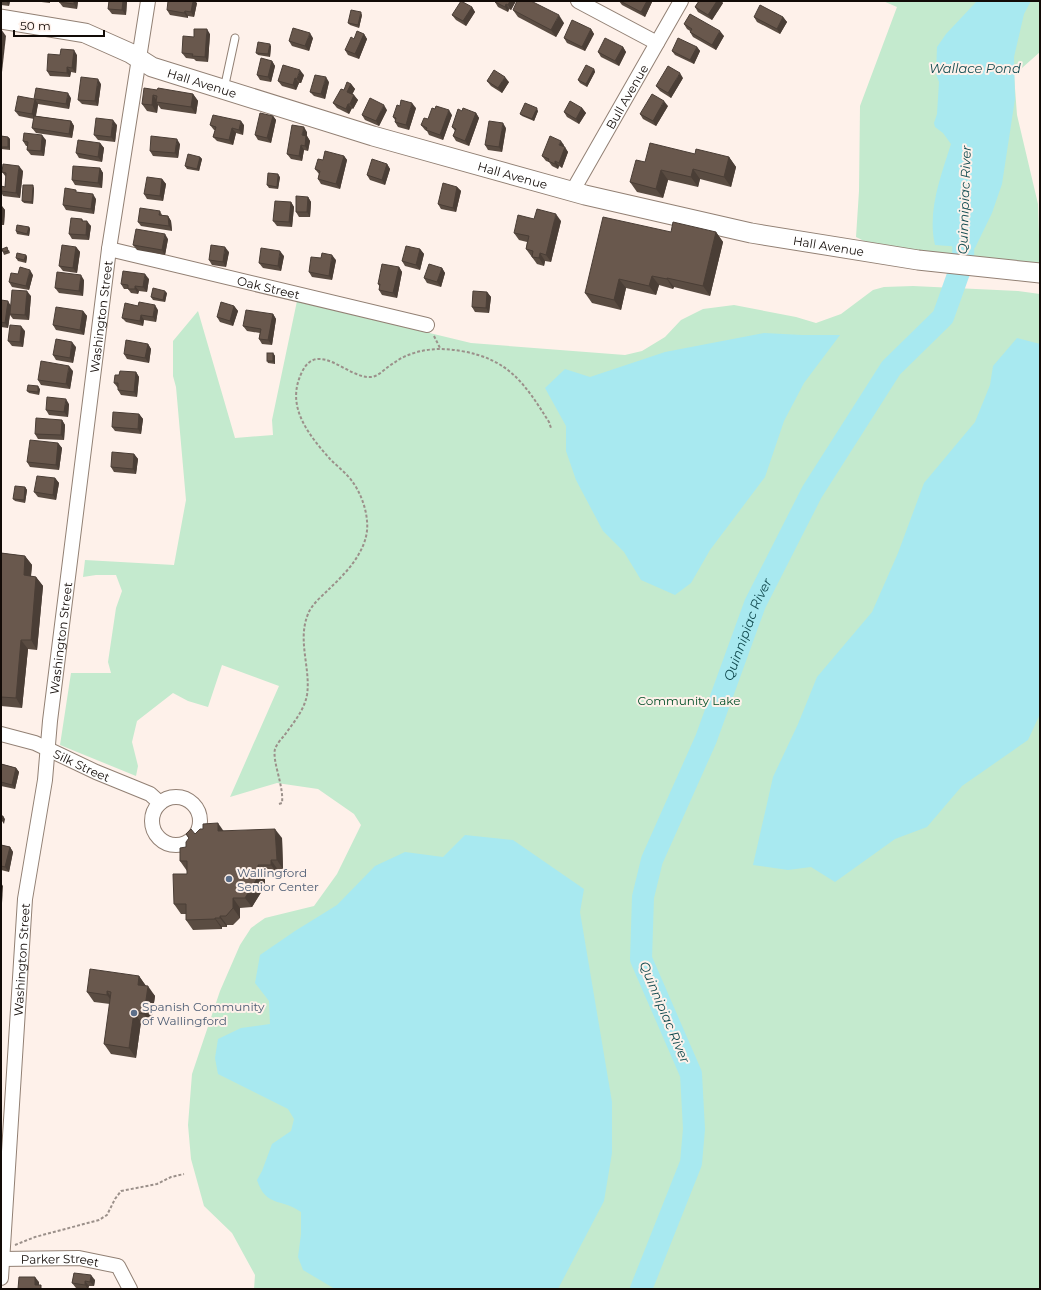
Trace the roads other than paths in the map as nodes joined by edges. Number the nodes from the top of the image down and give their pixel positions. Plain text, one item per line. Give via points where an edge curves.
1 (148, 1) edge
2 (578, 1) edge
3 (681, 1) edge
4 (1, 19) edge
5 (235, 38) dead end
6 (657, 43) junction
7 (140, 59) junction
8 (224, 89) junction
9 (572, 192) junction
10 (109, 249) junction
11 (1040, 273) edge
12 (427, 324) dead end
13 (1, 734) edge
14 (47, 748) junction
15 (160, 803) dead end
16 (2, 1259) edge
17 (1, 1278) edge
18 (130, 1289) edge

1 - 7 street, Washington Street
2 - 6 street
3 - 6 street, Bull Avenue
4 - 7 main road, Hall Avenue via 85,33
5 - 8 lane
6 - 9 street, Bull Avenue
7 - 8 main road, Hall Avenue via 152,67
7 - 10 street, Washington Street
8 - 9 main road, Hall Avenue via 373,136
9 - 11 main road, Hall Avenue via 751,233 918,260
10 - 12 street, Oak Street
10 - 14 street, Washington Street
13 - 14 street, Silk Street
14 - 15 street, Silk Street via 150,794
14 - 16 street, Washington Street via 25,898
16 - 17 street, Washington Street
16 - 18 street, Parker Street via 79,1258 118,1266

